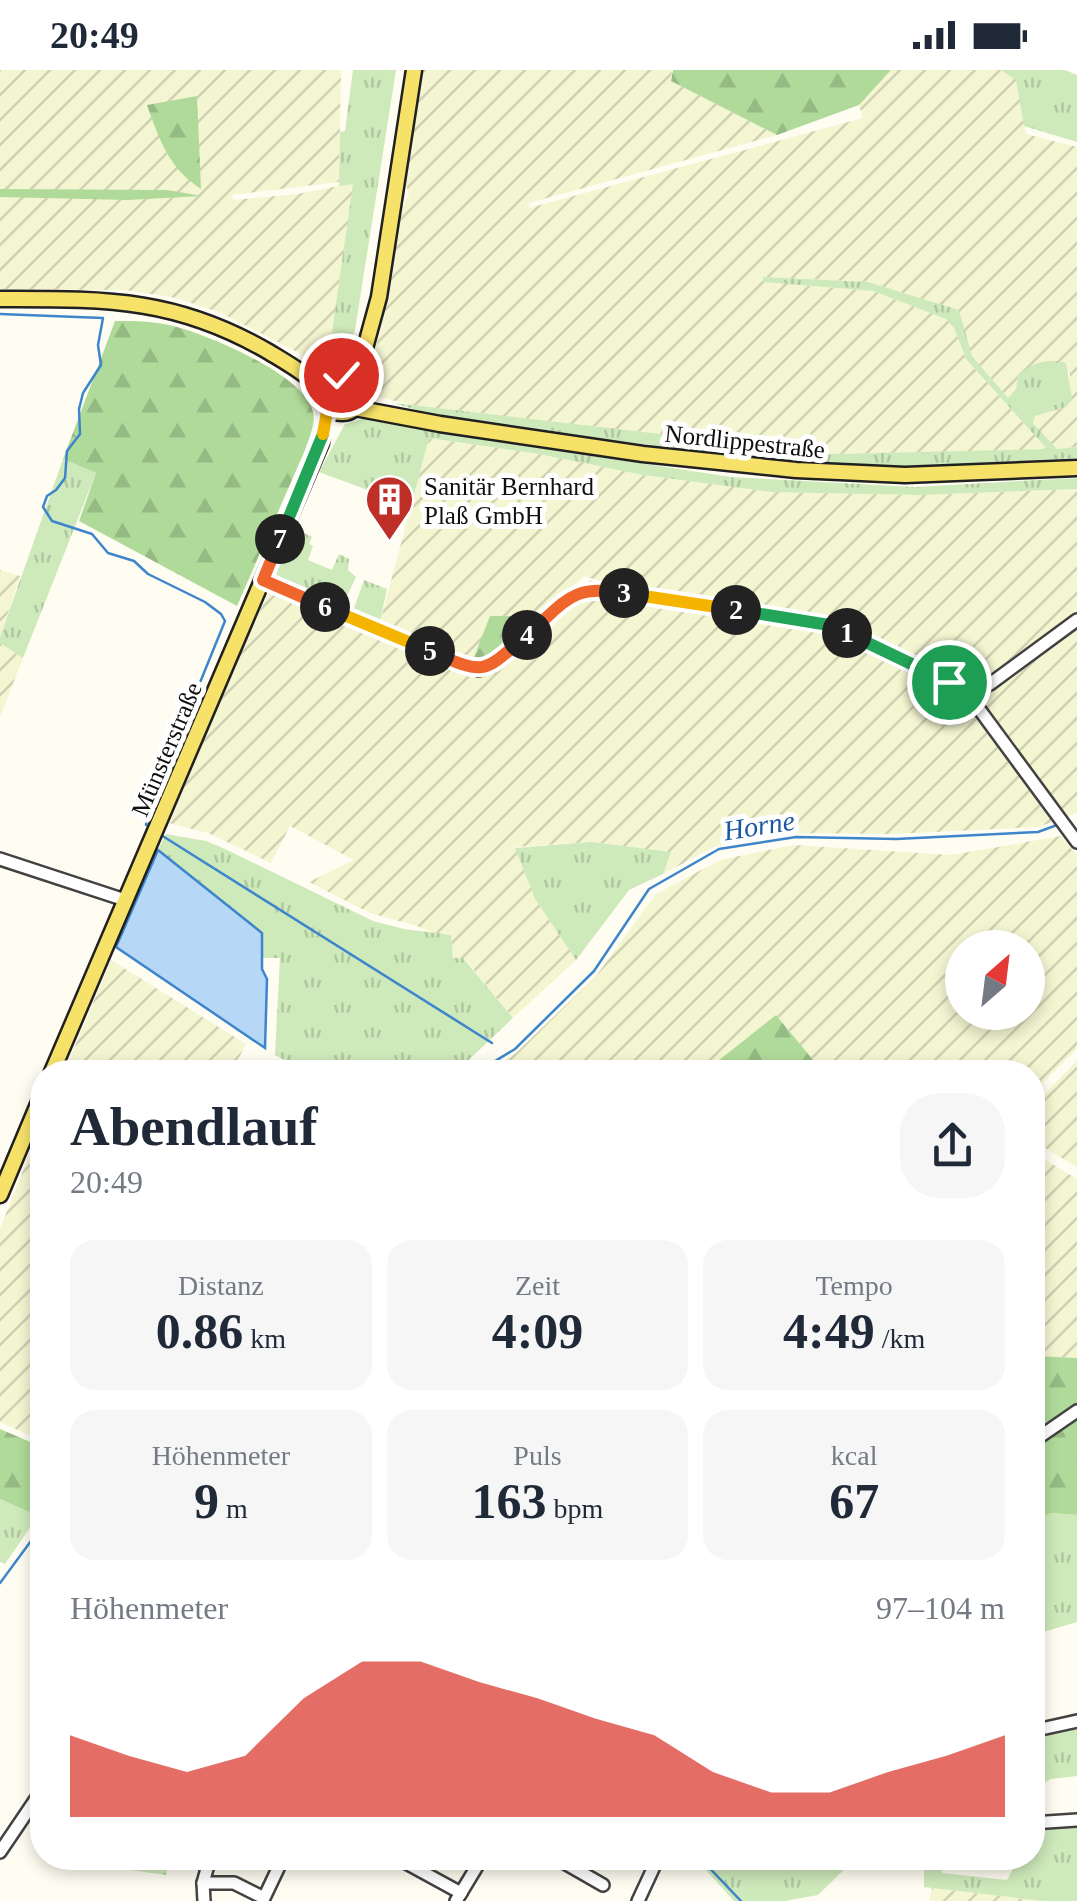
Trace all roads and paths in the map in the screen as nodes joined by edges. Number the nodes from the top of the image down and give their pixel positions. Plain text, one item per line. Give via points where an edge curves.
1 (414, 70) edge
2 (0, 300) edge
3 (288, 363) junction
4 (348, 391) junction
5 (326, 400) junction
6 (321, 443) junction
7 (1077, 468) edge
8 (263, 580) junction
9 (1077, 620) edge
10 (968, 694) junction
11 (1077, 842) edge
12 (0, 859) edge
13 (125, 900) junction
14 (57, 1060) edge
15 (30, 1124) edge
16 (0, 1195) edge
17 (1077, 1411) edge
18 (1045, 1433) edge
19 (1077, 1722) edge
20 (1045, 1729) edge
21 (30, 1819) edge
22 (1077, 1820) edge
23 (1045, 1822) edge
24 (1, 1848) edge
25 (206, 1870) edge
26 (277, 1870) edge
27 (416, 1870) edge
28 (475, 1870) edge
29 (577, 1870) edge
30 (652, 1870) edge
31 (202, 1883) junction
32 (603, 1885) dead end
33 (458, 1897) edge
34 (204, 1901) edge
35 (638, 1901) edge

1 - 4 main road, Münsterstraße via 381,283
2 - 3 main road, Nordlippestraße via 156,306 227,329
3 - 4 main road, Nordlippestraße
3 - 5 main road, Nordlippestraße
4 - 5 main road, Nordlippestraße
4 - 5 main road, Münsterstraße
4 - 6 main road, Münsterstraße
4 - 7 main road, Nordlippestraße via 412,418 643,454 906,475
5 - 6 main road, Münsterstraße
6 - 8 main road, Münsterstraße
8 - 10 street via 472,669 492,666 574,596 593,588 829,625
8 - 13 main road, Münsterstraße
9 - 10 street
10 - 11 street
12 - 13 street
13 - 14 main road, Münsterstraße
15 - 16 main road
17 - 18 street
19 - 20 street
21 - 24 street
22 - 23 street
25 - 31 street
26 - 31 street via 264,1898 234,1883
27 - 33 street
28 - 33 street
29 - 32 street
30 - 35 street
31 - 34 street

